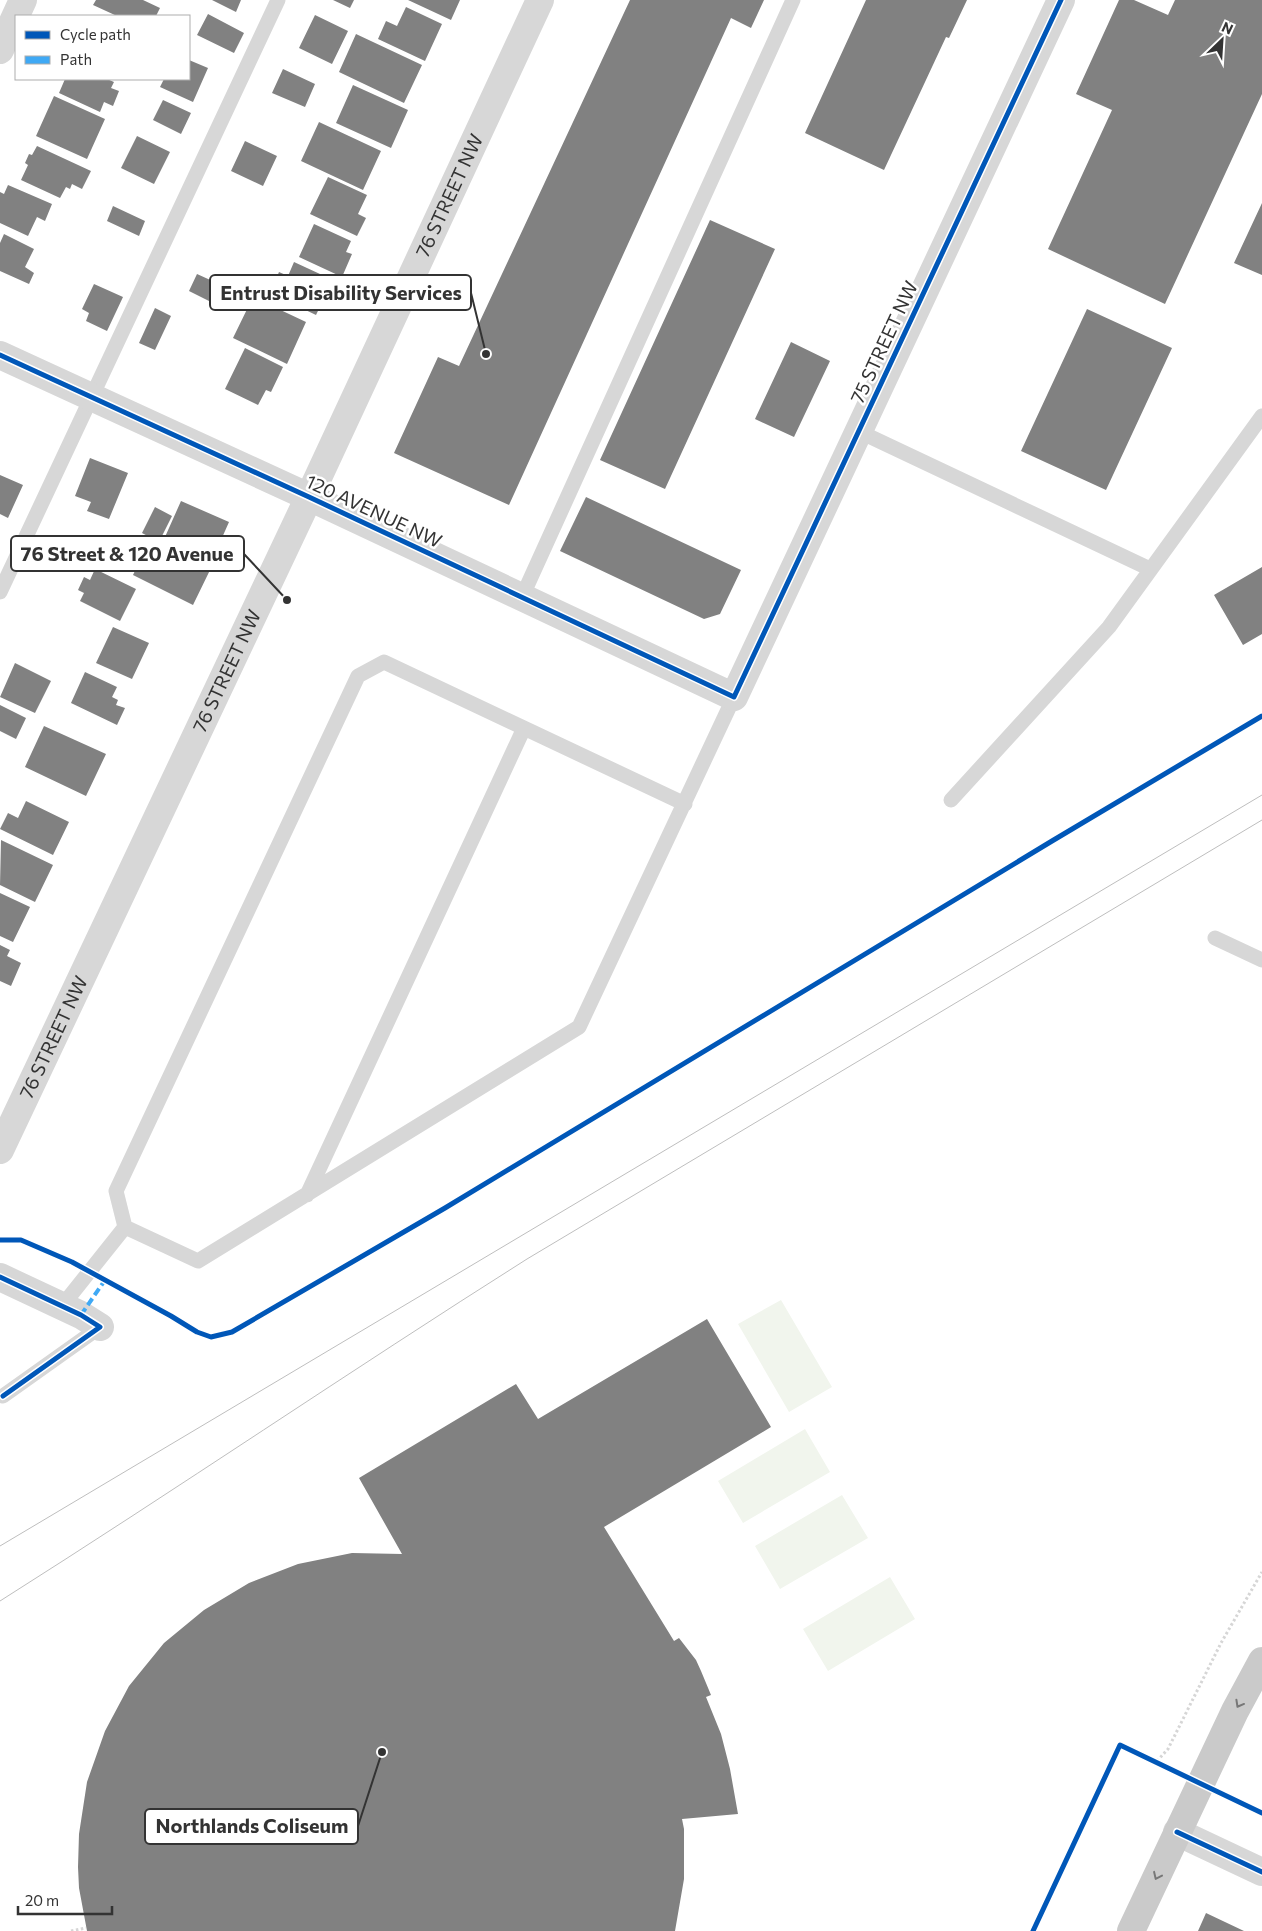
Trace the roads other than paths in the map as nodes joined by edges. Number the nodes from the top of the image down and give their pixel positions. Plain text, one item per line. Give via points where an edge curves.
1 (23, 0) edge
2 (278, 0) edge
3 (540, 0) edge
4 (793, 0) edge
5 (1061, 0) edge
6 (16, 15) edge
7 (15, 17) edge
8 (0, 50) edge
9 (0, 355) edge
10 (92, 398) junction
11 (1262, 416) edge
12 (858, 431) junction
13 (309, 497) junction
14 (1150, 569) junction
15 (0, 592) edge
16 (522, 597) junction
17 (734, 696) junction
18 (524, 728) junction
19 (951, 800) dead end
20 (685, 804) junction
21 (1215, 938) dead end
22 (1262, 960) edge
23 (0, 1150) edge
24 (306, 1196) junction
25 (125, 1227) junction
26 (0, 1277) edge
27 (62, 1306) junction
28 (100, 1327) joint
29 (3, 1396) dead end
30 (1262, 1661) edge
31 (1177, 1832) junction
32 (1262, 1872) edge
33 (1131, 1931) edge

1 - 6 street
2 - 10 lane
3 - 13 street, 76 STREET NW
4 - 16 lane
5 - 12 street, 75 STREET NW
7 - 8 street
9 - 10 street, 120 AVENUE NW
10 - 13 street, 120 AVENUE NW
10 - 15 lane
11 - 14 lane
12 - 14 lane
12 - 17 street, 75 STREET NW
13 - 16 street, 120 AVENUE NW
13 - 23 street, 76 STREET NW
14 - 19 lane via 1109,627
16 - 17 street, 120 AVENUE NW
17 - 20 lane
18 - 20 lane
18 - 24 lane
18 - 25 lane via 384,662 358,676 116,1191
20 - 24 lane via 579,1027
21 - 22 lane
24 - 25 lane via 198,1261
25 - 27 lane
26 - 27 street
27 - 28 street
28 - 29 lane
30 -> 31 main road
31 - 32 street
31 -> 33 main road

